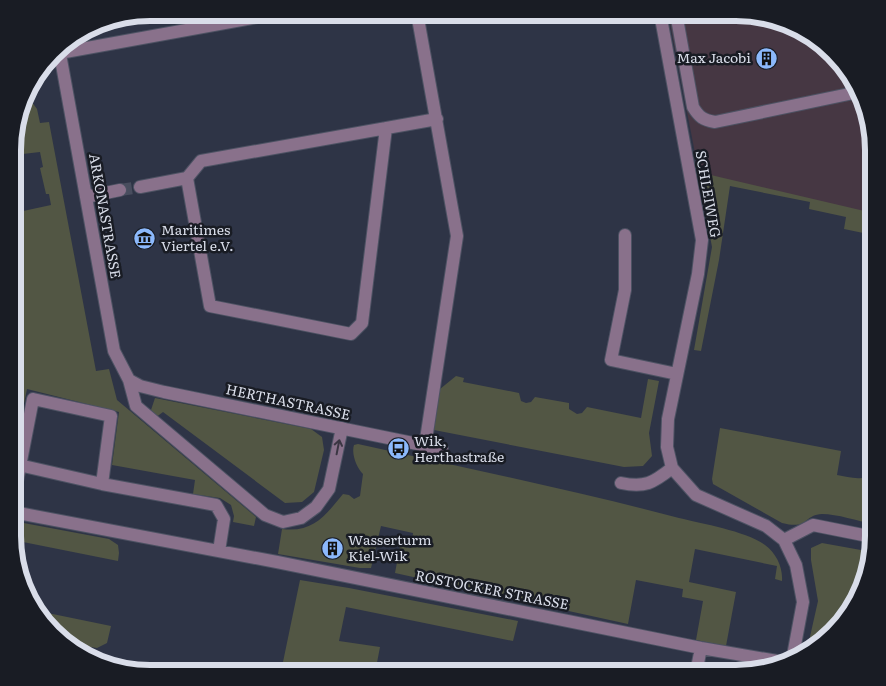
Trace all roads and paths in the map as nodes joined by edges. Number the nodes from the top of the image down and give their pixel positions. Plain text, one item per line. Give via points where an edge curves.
1 (227, 22) edge
2 (419, 22) edge
3 (662, 22) edge
4 (678, 22) edge
5 (66, 52) edge
6 (58, 60) edge
7 (850, 92) edge
8 (437, 119) junction
9 (386, 128) junction
10 (187, 178) junction
11 (140, 186) tunnel mouth
12 (120, 190) tunnel mouth
13 (86, 196) junction
14 (625, 236) dead end
15 (678, 374) junction
16 (129, 380) junction
17 (342, 428) junction
18 (425, 446) junction
19 (442, 449) dead end
20 (22, 452) edge
21 (22, 466) edge
22 (672, 468) junction
23 (621, 483) dead end
24 (102, 484) junction
25 (22, 514) edge
26 (864, 534) edge
27 (784, 540) junction
28 (219, 551) junction
29 (701, 648) junction
30 (792, 652) edge
31 (772, 659) edge
32 (698, 665) edge

1 - 5 street
2 - 8 street
3 - 15 street, SCHLEIWEG via 702,240
4 - 7 street via 693,106 704,121 715,122
6 - 13 street, ARKONASTRASSE
8 - 9 street
8 - 18 street via 457,236
9 - 10 street via 201,161
9 - 10 street via 362,323 352,334 210,306
10 - 11 street
12 - 13 street
13 - 16 street, ARKONASTRASSE via 114,351
14 - 15 street via 625,290 611,360
15 - 22 street, SCHLEIWEG via 668,429 667,448
16 - 17 street, HERTHASTRASSE via 164,392
16 -> 17 street, ARKONASTRASSE via 136,406 265,515 283,522 301,518 316,507 329,489
17 - 18 street, HERTHASTRASSE
18 - 19 street, HERTHASTRASSE
20 - 24 street via 33,399 111,416
21 - 24 street
22 - 23 street via 655,481 634,486
22 - 27 street via 696,495 766,526
24 - 28 street via 216,505 224,519
25 - 28 street, ROSTOCKER STRASSE
26 - 27 street via 813,525
27 - 30 street via 796,565 803,602
28 - 29 street, ROSTOCKER STRASSE
29 - 31 street, ROSTOCKER STRASSE
29 - 32 street

